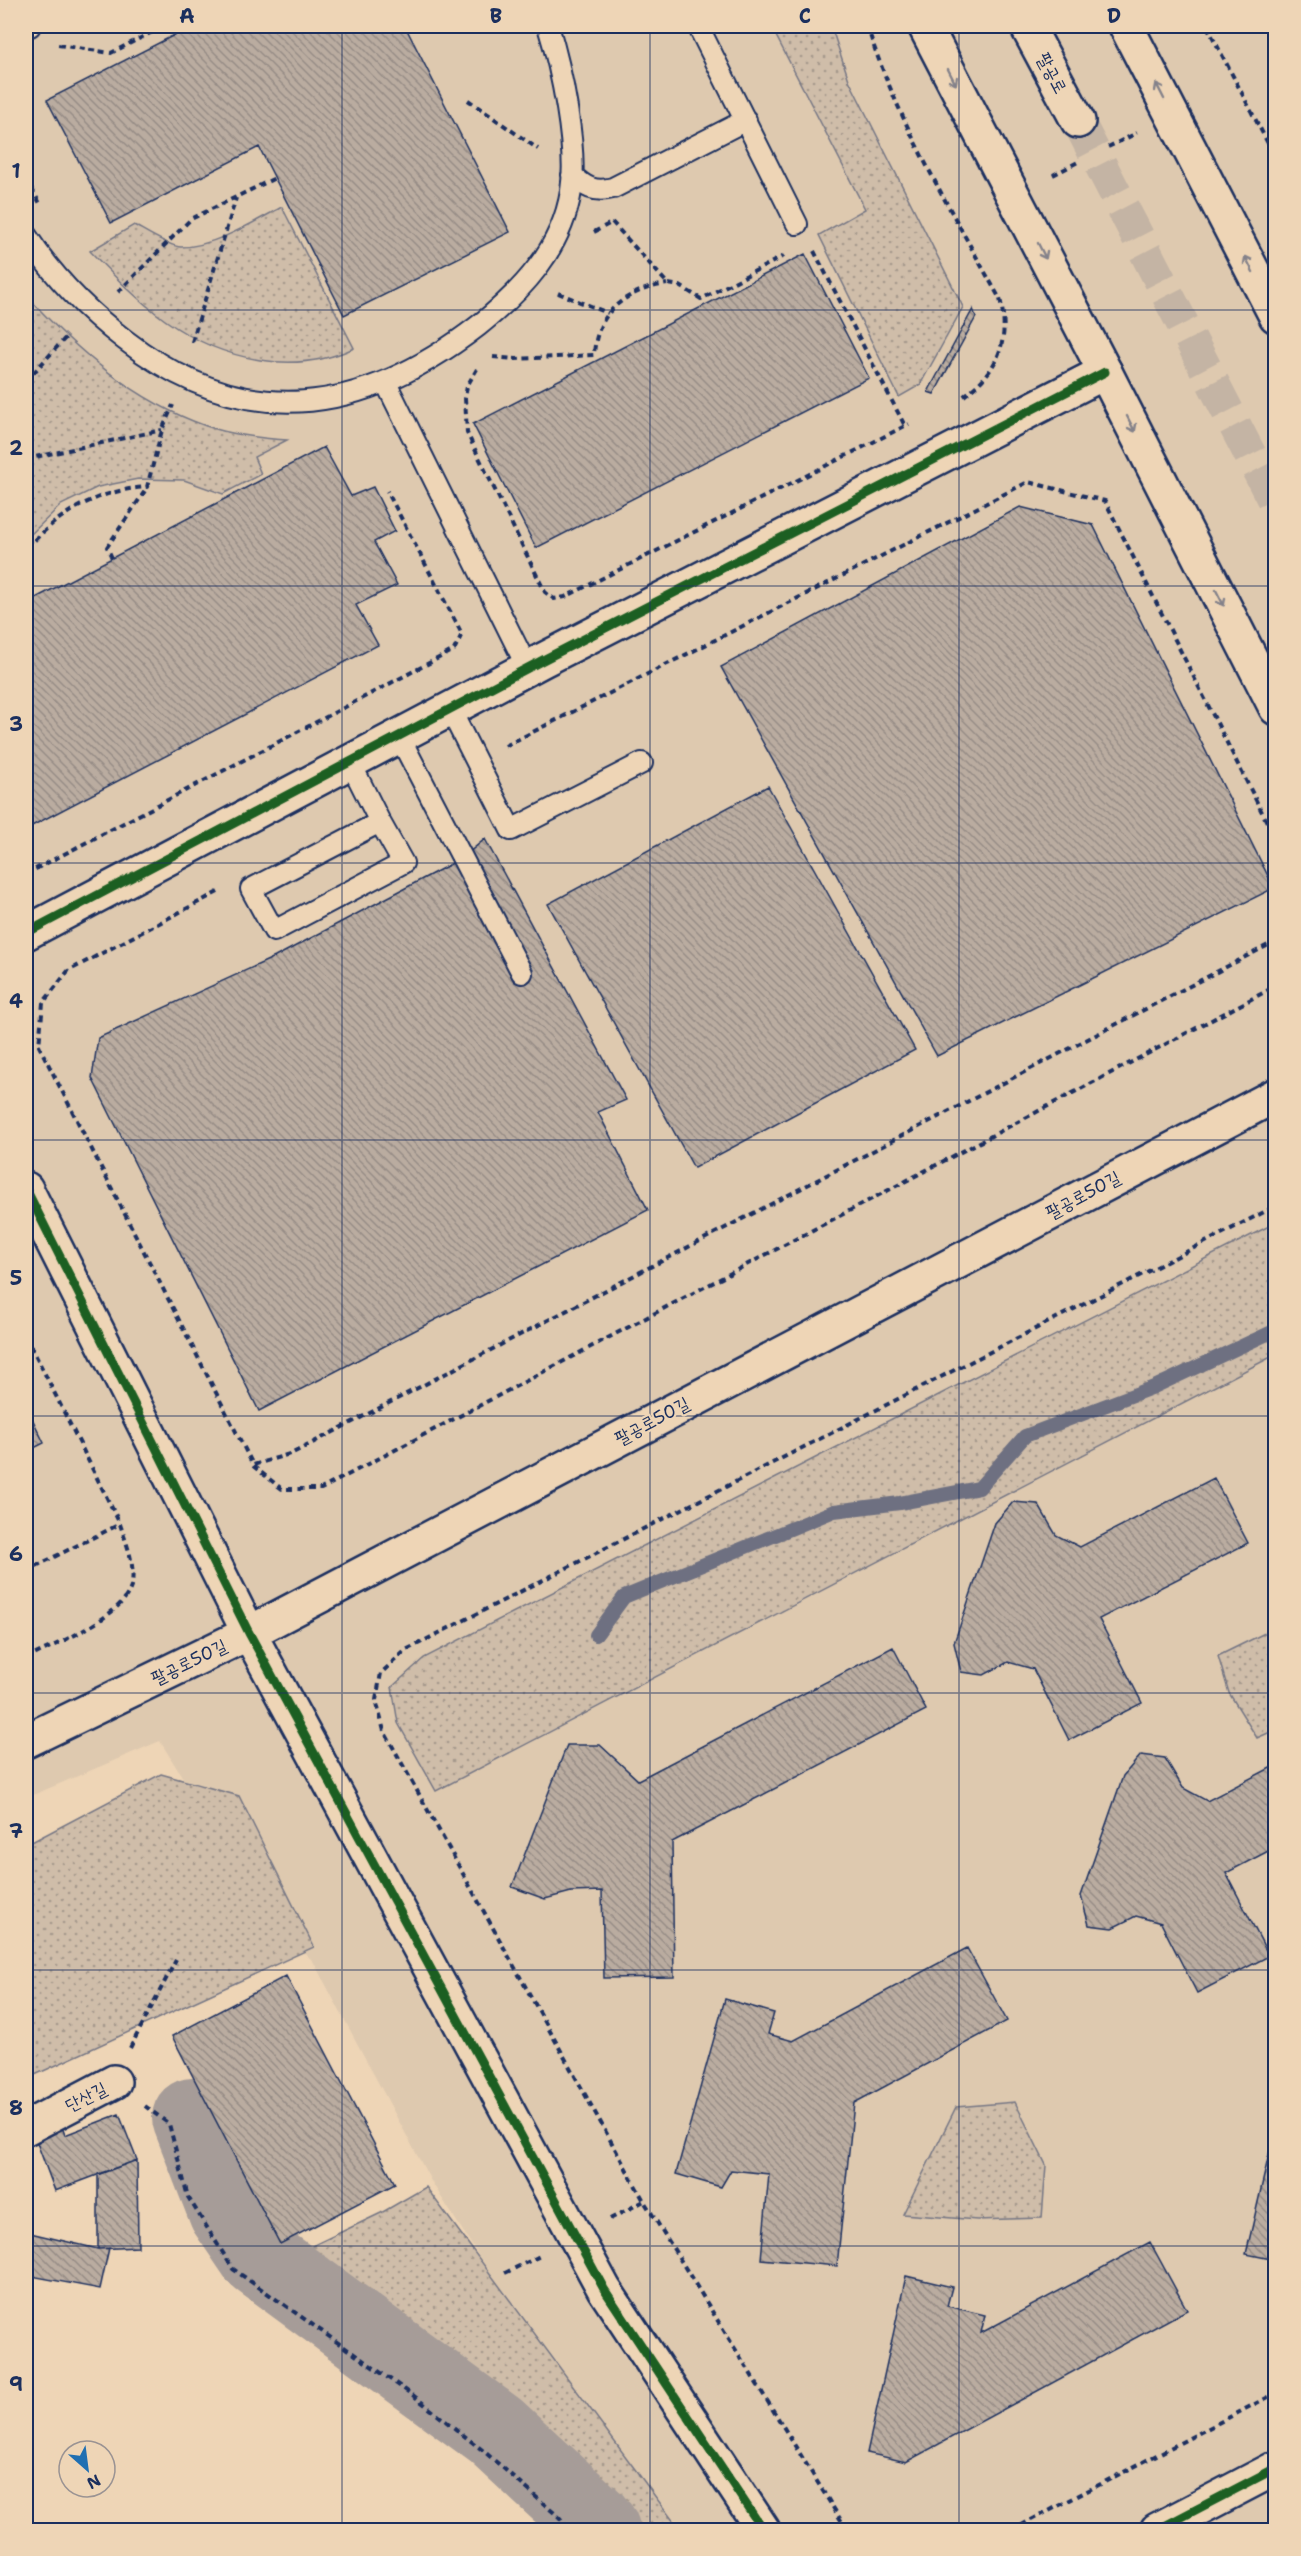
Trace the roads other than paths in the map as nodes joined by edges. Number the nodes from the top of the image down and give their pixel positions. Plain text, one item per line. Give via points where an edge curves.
1 (548, 26) edge
2 (698, 26) edge
3 (925, 26) edge
4 (1027, 26) edge
5 (1126, 26) edge
6 (746, 120) junction
7 (1078, 121) tunnel mouth
8 (572, 175) junction
9 (797, 224) dead end
10 (26, 235) edge
11 (1275, 316) edge
12 (1105, 372) junction
13 (386, 383) junction
14 (528, 669) junction
15 (1275, 708) edge
16 (450, 709) junction
17 (399, 736) junction
18 (350, 762) junction
19 (642, 763) dead end
20 (380, 822) junction
21 (26, 933) edge
22 (522, 973) dead end
23 (1273, 1094) edge
24 (26, 1189) edge
25 (249, 1633) junction
26 (26, 1741) edge
27 (114, 2082) road end
28 (26, 2128) edge
29 (1275, 2468) edge
30 (763, 2530) edge
31 (1157, 2530) edge

1 - 8 lane via 567,116
2 - 6 lane
3 -> 12 street
4 - 7 street, 팔공로
11 -> 5 street
6 - 8 lane via 613,188 590,189
6 - 9 lane
8 - 13 lane via 569,200 557,234 540,266 522,288 469,333
10 - 13 lane via 54,273 111,329 153,360 198,384 244,398 283,402 338,397
12 - 14 street
12 -> 15 street
13 - 14 lane
14 - 16 street
16 - 17 street
16 - 19 lane via 511,830
17 - 18 street
17 - 22 lane
18 - 20 lane
18 - 21 street
20 - 20 lane via 251,889 274,931 403,863
23 - 25 street, 팔공로50길
24 - 25 street
25 - 26 street, 팔공로50길
25 - 30 street via 604,2289
27 - 28 street, 단산길
29 - 31 street

